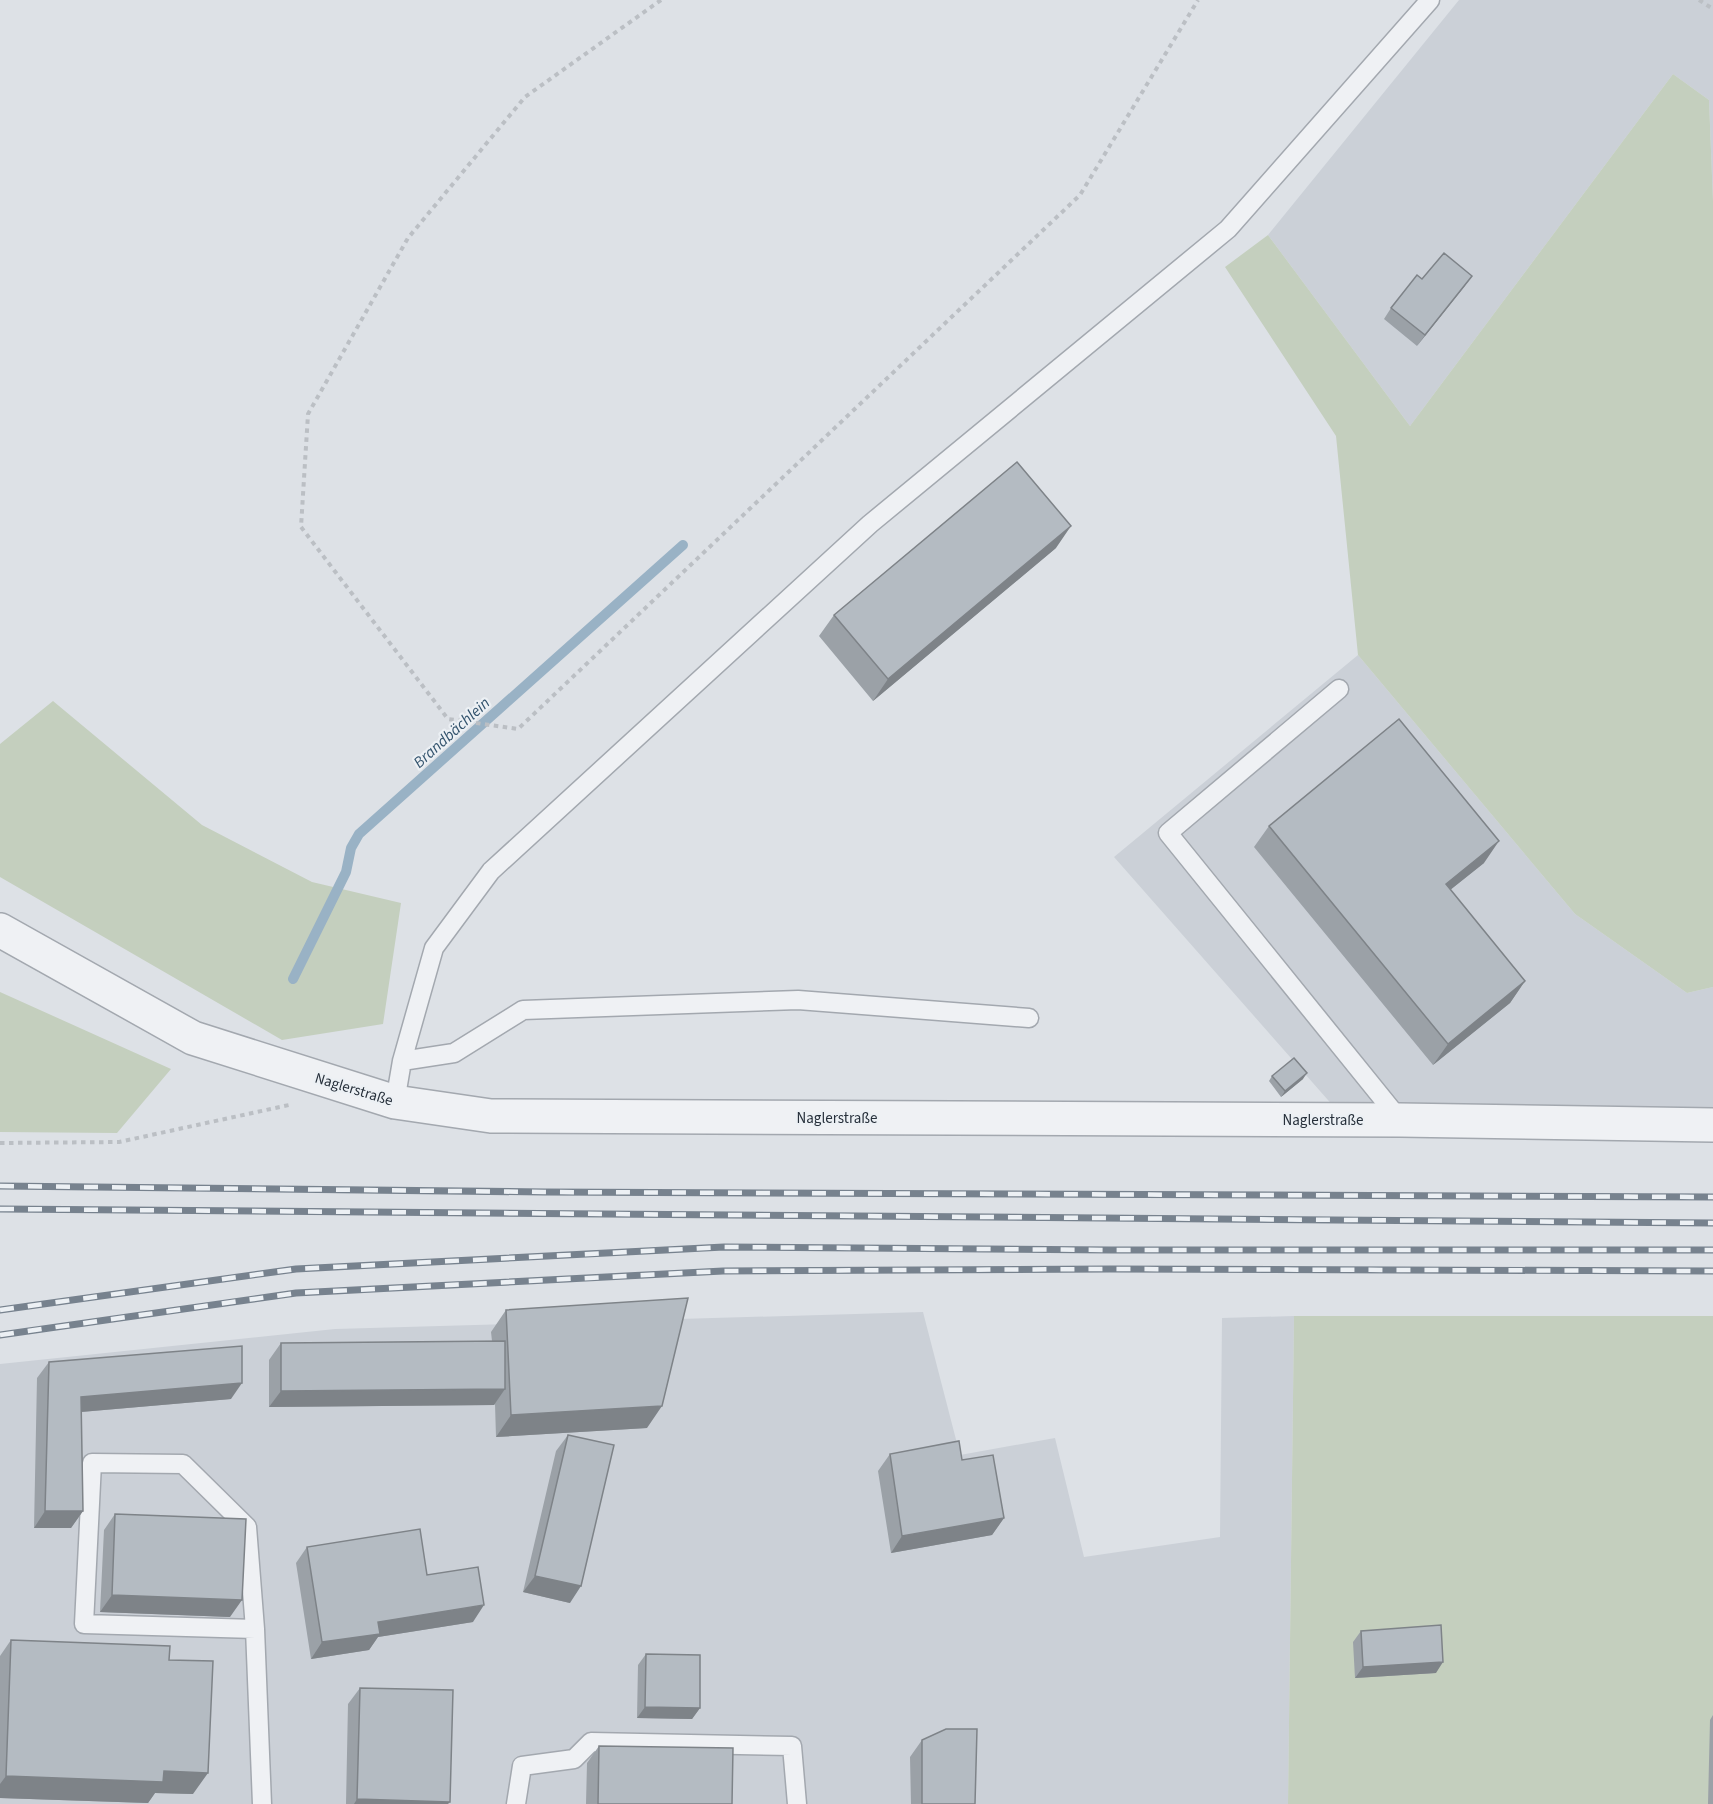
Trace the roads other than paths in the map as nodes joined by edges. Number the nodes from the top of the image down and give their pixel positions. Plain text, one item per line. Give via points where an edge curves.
1 (1430, 0) edge
2 (1339, 688) dead end
3 (0, 930) edge
4 (1029, 1018) dead end
5 (402, 1061) junction
6 (395, 1102) junction
7 (1400, 1120) junction
8 (1713, 1125) edge
9 (255, 1629) junction
10 (262, 1804) edge
11 (516, 1804) edge
12 (797, 1804) edge

1 - 5 lane via 1228,229 870,524 491,871 434,948
2 - 7 lane via 1168,833
3 - 6 street, Naglerstraße via 193,1038
4 - 5 lane via 798,1000 523,1010 454,1053
5 - 6 lane
6 - 7 street, Naglerstraße via 491,1116
7 - 8 street, Naglerstraße
9 - 9 lane via 247,1527 183,1464 92,1463 84,1624
9 - 10 lane
11 - 12 lane via 522,1766 574,1759 591,1742 792,1746

